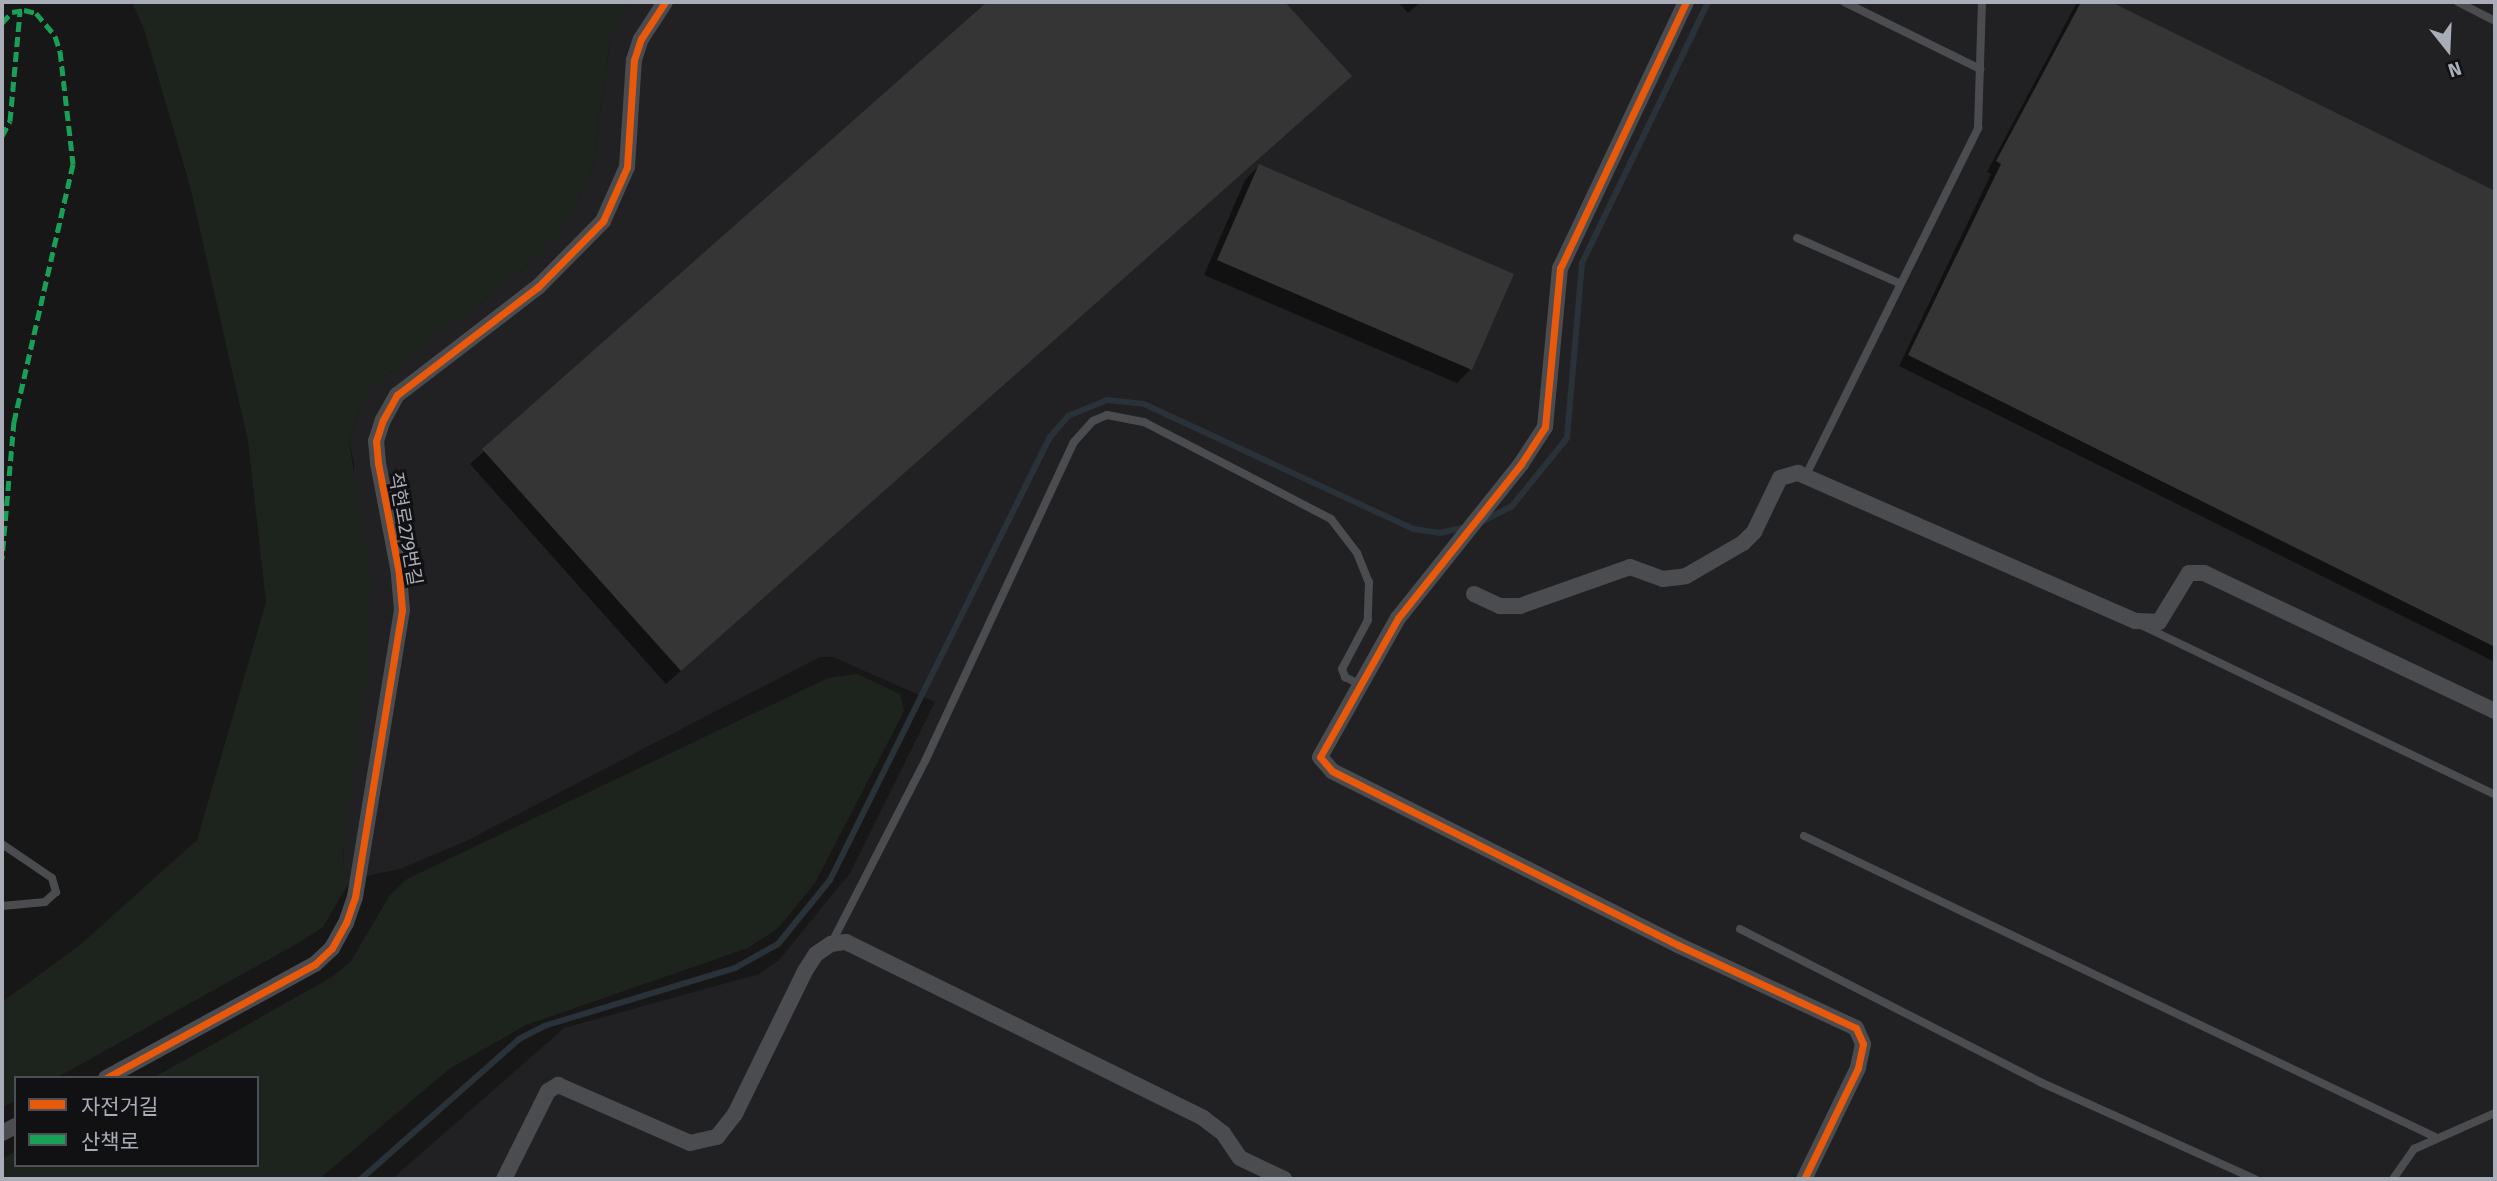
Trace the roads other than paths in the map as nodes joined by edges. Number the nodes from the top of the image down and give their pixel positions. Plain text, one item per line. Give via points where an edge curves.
1 (665, 2) edge
2 (1686, 2) edge
3 (1844, 2) edge
4 (1982, 2) edge
5 (2458, 2) edge
6 (2495, 21) edge
7 (1980, 69) junction
8 (1797, 238) dead end
9 (1899, 283) junction
10 (1805, 477) junction
11 (1474, 594) dead end
12 (2134, 621) junction
13 (1359, 684) junction
14 (2495, 711) edge
15 (2495, 795) edge
16 (1804, 836) dead end
17 (2, 844) edge
18 (2, 906) edge
19 (1740, 929) dead end
20 (831, 944) junction
21 (110, 1076) edge
22 (2495, 1113) edge
23 (2435, 1137) junction
24 (504, 1179) edge
25 (1284, 1179) edge
26 (1804, 1179) edge
27 (2255, 1179) edge
28 (2393, 1179) edge

1 - 21 street, 적현로279번길 via 641,39 634,60 627,167 603,221 538,287 397,395 383,420 376,441 377,463 402,610 391,694 346,923 316,964
2 - 13 street via 1568,247 1557,285 1545,427 1417,593
3 - 7 lane
4 - 7 lane
5 - 6 lane
7 - 9 lane via 1978,128
8 - 9 lane
9 - 10 lane
10 - 11 street via 1788,473 1780,478 1754,532 1686,576 1663,579 1630,567 1520,606 1500,606
10 - 12 street
12 - 14 street via 2151,624 2165,617 2185,579 2196,570
12 - 15 lane
13 - 20 lane via 1345,677 1342,669 1368,620 1369,582 1357,553 1331,519 1144,422 1107,415 1093,421 1074,442 926,759
13 - 26 street via 1322,748 1321,764 1861,1034 1858,1068
16 - 23 lane
17 - 18 lane via 51,878 56,892 46,902
19 - 27 lane via 2040,1082
20 - 24 street via 816,954 805,971 735,1115 716,1137 690,1143 558,1085 548,1091
20 - 25 street via 857,946 1203,1118 1223,1133 1240,1158
22 - 23 lane
23 - 28 lane via 2414,1149

